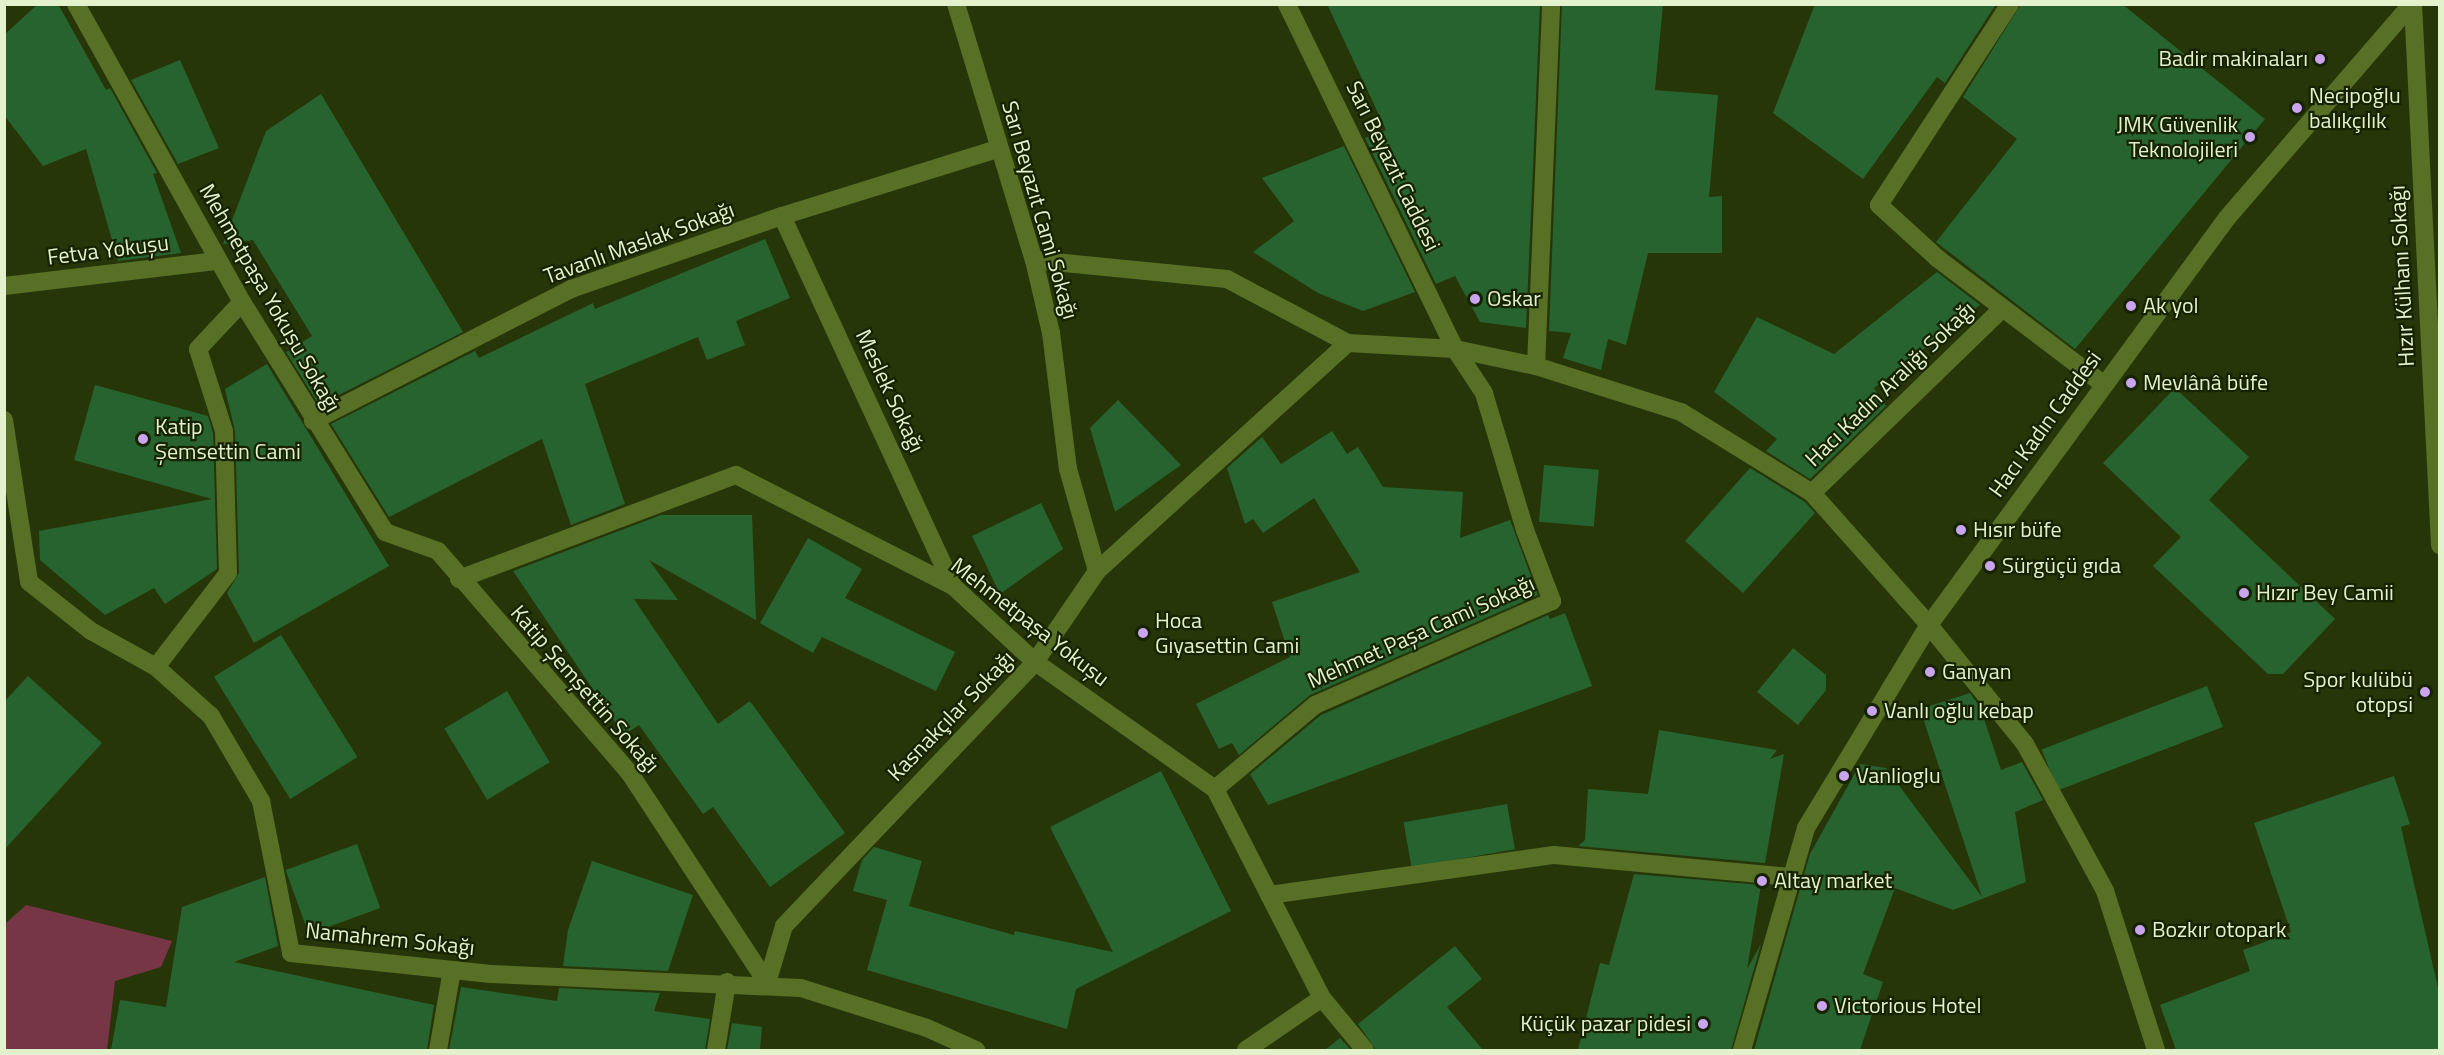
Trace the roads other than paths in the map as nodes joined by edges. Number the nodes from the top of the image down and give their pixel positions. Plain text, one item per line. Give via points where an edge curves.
1 (76, 4) edge
2 (956, 4) edge
3 (1287, 4) edge
4 (1551, 4) edge
5 (2010, 4) edge
6 (2413, 4) edge
7 (997, 149) junction
8 (782, 216) junction
9 (1034, 260) junction
10 (218, 261) junction
11 (4, 286) edge
12 (242, 302) junction
13 (2002, 309) junction
14 (1348, 344) junction
15 (1455, 349) junction
16 (1536, 366) junction
17 (2103, 384) junction
18 (4, 420) edge
19 (313, 421) junction
20 (1812, 493) junction
21 (2439, 545) edge
22 (1097, 571) junction
23 (459, 579) junction
24 (953, 586) junction
25 (1929, 625) junction
26 (1035, 662) junction
27 (156, 667) junction
28 (1215, 789) junction
29 (1792, 877) junction
30 (1269, 895) junction
31 (453, 970) junction
32 (727, 982) junction
33 (767, 984) junction
34 (1322, 999) junction
35 (438, 1050) edge
36 (716, 1050) edge
37 (976, 1050) edge
38 (1246, 1050) edge
39 (1365, 1050) edge
40 (1742, 1050) edge
41 (2156, 1050) edge

1 - 10 street, Mehmetpaşa Yokuşu Sokağı
2 - 7 street, Sarı Beyazıt Cami Sokağı
3 - 15 street, Sarı Beyazıt Caddesi
4 - 16 street
5 - 13 street via 1879,205
6 - 17 street, Hacı Kadın Caddesi via 2227,218
6 - 21 street, Hızır Külhanı Sokağı
7 - 8 street, Tavanlı Maslak Sokağı
7 - 9 street, Sarı Beyazıt Cami Sokağı
8 - 19 street, Tavanlı Maslak Sokağı via 571,289
8 - 24 street, Meslek Sokağı
9 - 14 street via 1227,279
9 - 22 street, Sarı Beyazıt Cami Sokağı via 1051,333 1068,469
10 - 11 street, Fetva Yokuşu
10 - 12 street, Mehmetpaşa Yokuşu Sokağı
12 - 19 street, Mehmetpaşa Yokuşu Sokağı
12 - 27 street via 198,348 224,431 228,573
13 - 17 street
13 - 20 street, Hacı Kadın Aralığı Sokağı
14 - 15 street
14 - 22 street, Kasnakçılar Sokağı
15 - 16 street
15 - 28 street, Mehmet Paşa Cami Sokağı via 1484,393 1525,530 1552,601 1315,705
16 - 20 street via 1681,412
17 - 25 street, Hacı Kadın Caddesi
18 - 27 street, Namahrem Sokağı via 29,582 91,631
19 - 23 street, Mehmetpaşa Yokuşu Sokağı via 385,532 438,551
20 - 25 street
22 - 26 street, Kasnakçılar Sokağı
23 - 24 street, Mehmetpaşa Yokuşu via 736,475
23 - 33 street, Katip Şemşettin Sokağı via 629,772
24 - 26 street, Mehmetpaşa Yokuşu
25 - 29 street, Hacı Kadın Caddesi via 1806,828
25 - 41 street via 2025,744 2105,891
26 - 28 street, Mehmetpaşa Yokuşu
26 - 33 street, Kasnakçılar Sokağı via 784,926
27 - 31 street, Namahrem Sokağı via 211,716 261,801 291,952
28 - 30 street, Mehmetpaşa Yokuşu
29 - 30 street via 1554,855
29 - 40 street, Hacı Kadın Caddesi
30 - 34 street, Mehmetpaşa Yokuşu
31 - 32 street, Namahrem Sokağı
31 - 35 street
32 - 33 street, Namahrem Sokağı
32 - 36 street
33 - 37 street via 801,988 906,1022
34 - 38 street
34 - 39 street, Mehmetpaşa Yokuşu

